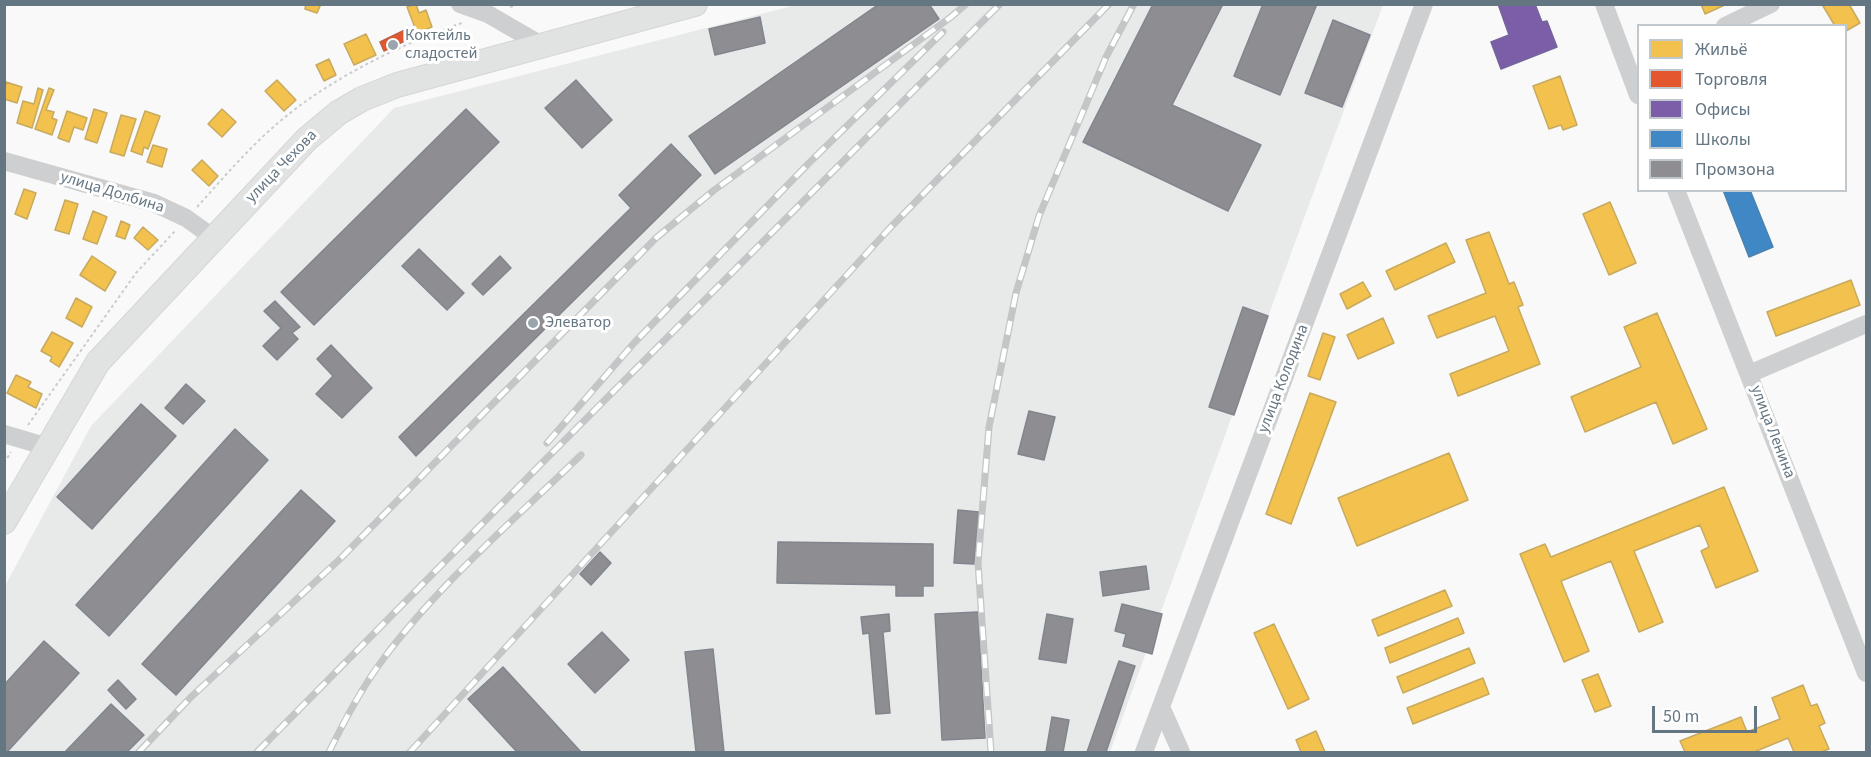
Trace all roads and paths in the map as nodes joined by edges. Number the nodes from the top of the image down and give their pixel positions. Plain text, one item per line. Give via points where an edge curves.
1 (460, 4) edge
2 (695, 4) edge
3 (1424, 4) edge
4 (1604, 4) edge
5 (1771, 4) edge
6 (1729, 24) edge
7 (543, 46) junction
8 (1634, 67) edge
9 (1637, 88) edge
10 (4, 161) edge
11 (1677, 192) edge
12 (214, 238) junction
13 (1866, 324) edge
14 (1749, 374) junction
15 (4, 434) edge
16 (48, 447) junction
17 (4, 522) edge
18 (1866, 674) edge
19 (1161, 707) junction
20 (1144, 753) edge
21 (1181, 753) edge

1 - 7 street via 488,14
2 - 7 main road, улица Чехова
3 - 19 street, улица Колодина
4 - 8 street
5 - 6 street
7 - 12 main road, улица Чехова via 397,85 346,108 307,139
8 - 9 street
10 - 12 street, улица Долбина via 154,203 186,218
11 - 14 street, улица Ленина
12 - 16 main road, улица Чехова via 98,362
13 - 14 street
14 - 18 street, улица Ленина
15 - 16 street
16 - 17 main road, улица Чехова
19 - 20 street, улица Колодина
19 - 21 street

